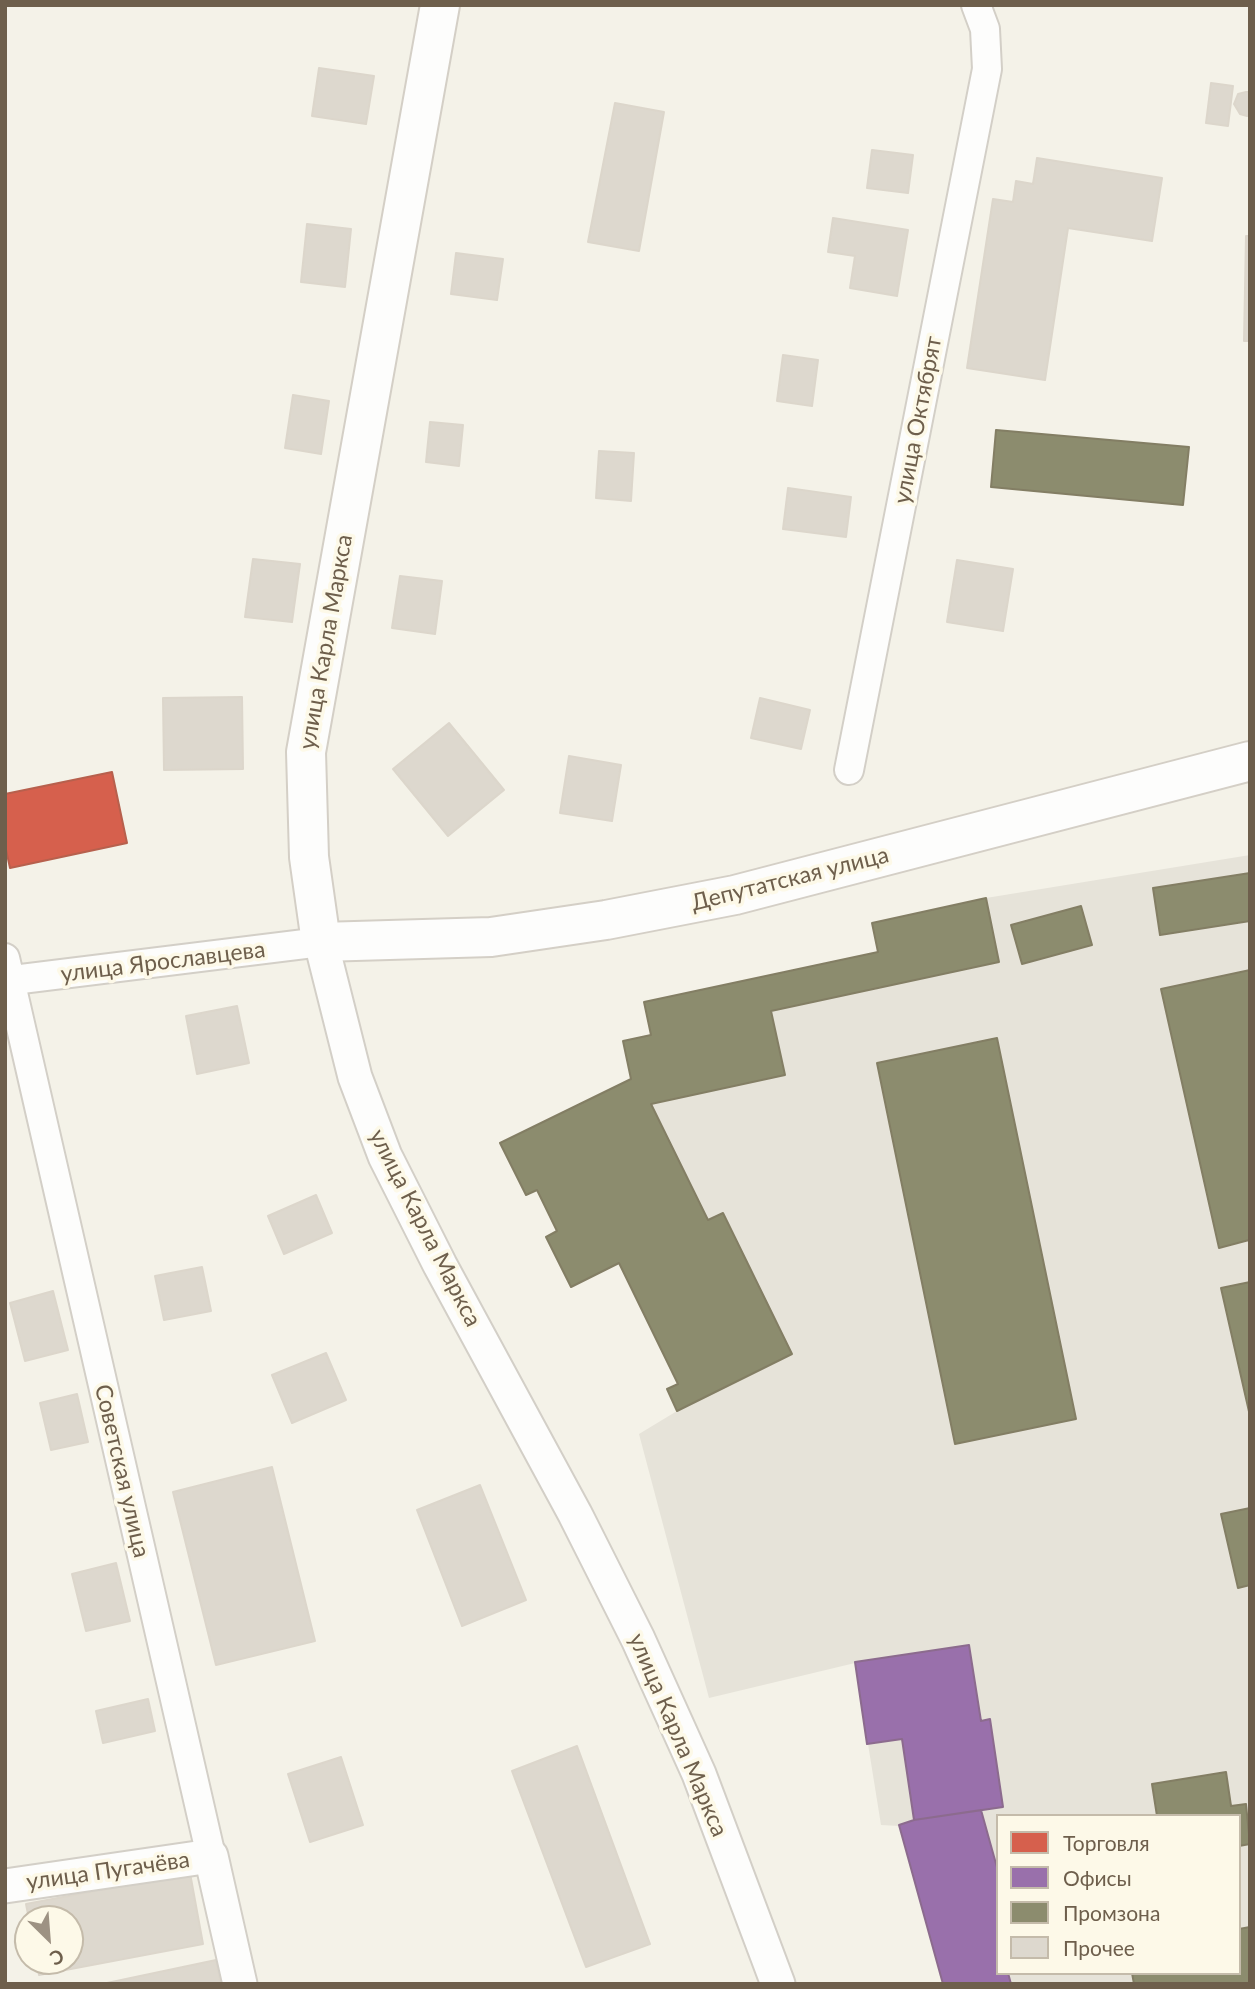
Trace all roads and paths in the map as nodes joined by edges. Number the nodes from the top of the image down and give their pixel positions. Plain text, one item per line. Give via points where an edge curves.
1 (440, 5) edge
2 (976, 5) edge
3 (1250, 761) edge
4 (849, 770) dead end
5 (321, 942) junction
6 (7, 973) edge
7 (211, 1856) junction
8 (5, 1886) edge
9 (240, 1984) edge
10 (778, 1984) edge

1 - 5 main road, улица Карла Маркса via 306,752 309,857
2 - 4 street, улица Октябрят via 985,30 986,69
3 - 5 main road, Депутатская улица via 735,895 491,937
5 - 6 street, улица Ярославцева
5 - 10 street, улица Карла Маркса via 355,1077 385,1156 638,1639 699,1774
6 - 7 street, Советская улица
7 - 8 street, улица Пугачёва
7 - 9 street, Советская улица

